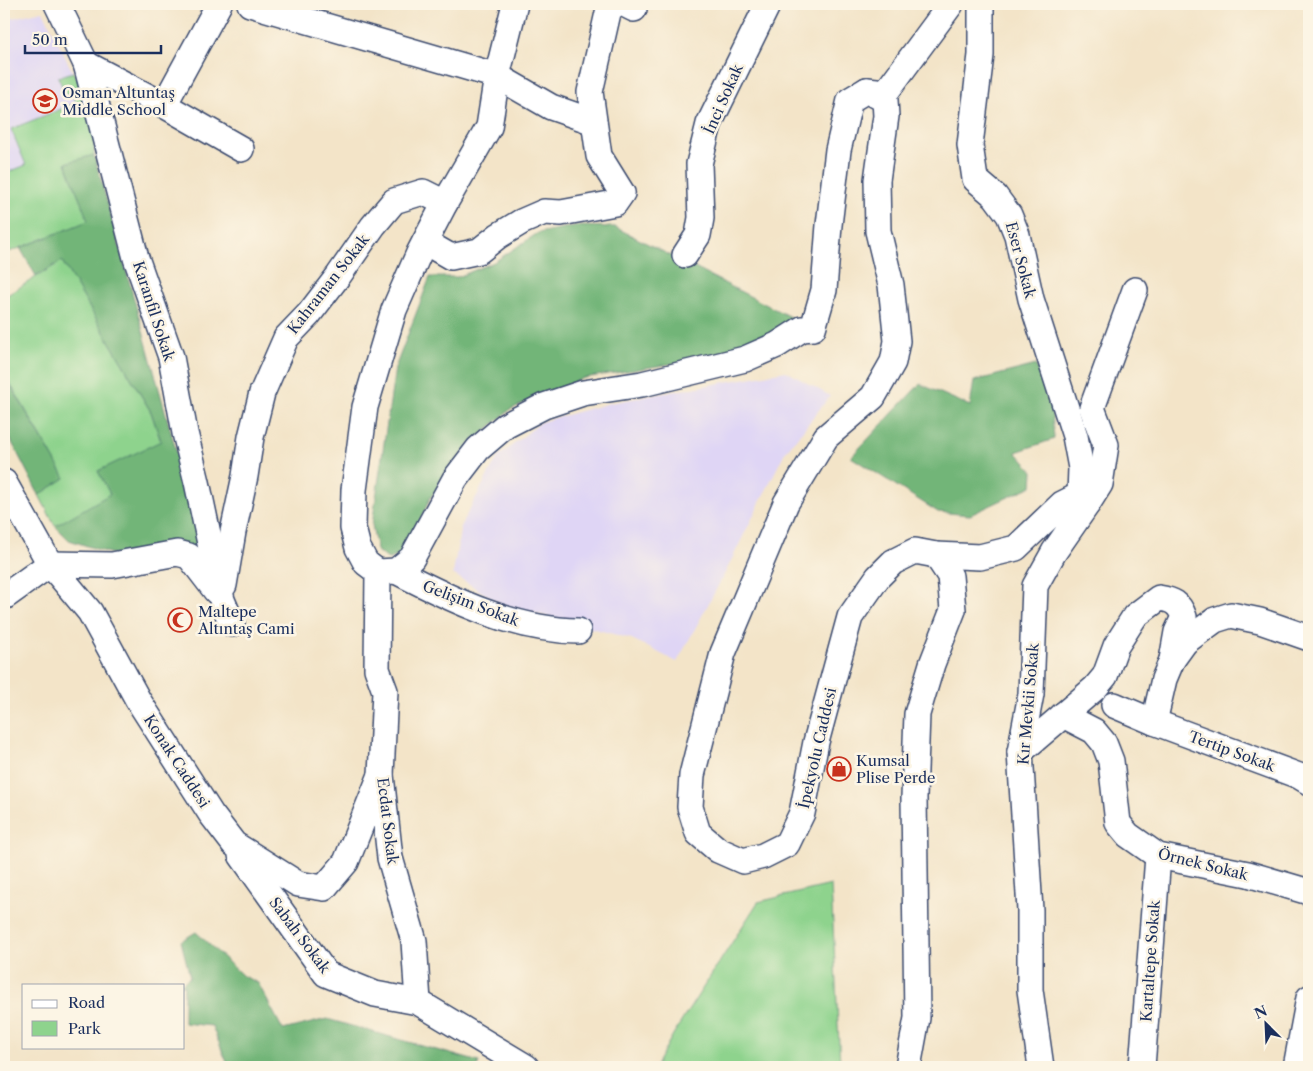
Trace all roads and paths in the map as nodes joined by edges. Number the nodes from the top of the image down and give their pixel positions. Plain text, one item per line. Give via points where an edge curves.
1 (57, 4) edge
2 (219, 4) edge
3 (250, 4) edge
4 (515, 4) edge
5 (610, 4) edge
6 (768, 4) edge
7 (981, 4) edge
8 (950, 5) edge
9 (277, 7) edge
10 (86, 64) junction
11 (497, 76) junction
12 (867, 90) junction
13 (164, 105) junction
14 (594, 122) junction
15 (241, 150) dead end
16 (445, 203) junction
17 (425, 242) junction
18 (685, 255) dead end
19 (1135, 290) dead end
20 (4, 482) edge
21 (1084, 499) junction
22 (936, 555) junction
23 (50, 564) junction
24 (387, 572) junction
25 (4, 597) edge
26 (222, 600) junction
27 (232, 624) dead end
28 (578, 630) dead end
29 (1309, 638) edge
30 (1172, 660) junction
31 (1114, 705) dead end
32 (1063, 715) junction
33 (1154, 722) junction
34 (1020, 752) junction
35 (1308, 775) edge
36 (381, 776) junction
37 (234, 844) junction
38 (1158, 856) junction
39 (1309, 892) edge
40 (1309, 998) edge
41 (418, 1002) junction
42 (526, 1067) edge
43 (908, 1067) edge
44 (1041, 1067) edge
45 (1142, 1067) edge
46 (1296, 1067) edge

1 - 10 street, Karanfil Sokak
2 - 13 street
3 - 9 street
4 - 11 street, Gelişim Sokak
5 - 14 street via 590,92
6 - 18 street, İnci Sokak via 710,124 699,164 701,218 698,234
7 - 21 street, Eser Sokak via 981,55 970,145 975,179 995,196 1009,215 1017,235 1031,298 1075,436
8 - 12 street via 886,92
9 - 11 street
10 - 13 street
10 - 26 street, Karanfil Sokak via 136,258 171,357
11 - 14 street via 551,107
11 - 16 street, Gelişim Sokak via 489,127
12 - 22 street, İpekyolu Caddesi via 885,100 878,180 878,231 890,285 897,340 893,362 873,397 826,437 786,503 723,653 692,775 690,807 698,833 718,850 743,861 763,856 787,844 802,812 816,742 850,617 878,577 893,562 915,551
12 - 24 street via 850,100 838,150 824,290 813,328 802,330 745,359 642,384 583,393 544,406 505,426 478,449 456,479 412,558
13 - 15 street
14 - 17 street via 599,156 622,193 615,203 561,213 544,212 521,222 479,251 451,257
16 - 17 street, Gelişim Sokak
16 - 26 street, Kahraman Sokak via 423,192 394,201 339,276 286,338 262,393 250,437
17 - 24 street, Gelişim Sokak via 394,310 365,407 354,490 353,528 358,548 366,563
19 - 21 street, Kır Mevkii Sokak via 1092,408 1106,445 1100,484
20 - 23 street, Konak Caddesi
21 - 22 street via 1062,504 1016,548 980,557
21 - 34 street, Kır Mevkii Sokak via 1035,586 1030,694
22 - 43 street via 950,576 953,610 917,714 914,798 918,1018
23 - 25 street
23 - 26 street via 112,565 177,552 189,556
23 - 37 street, Konak Caddesi via 90,612 138,700
24 - 28 street, Gelişim Sokak via 511,620 556,630
24 - 36 street, Ecdat Sokak via 378,669 384,691
26 - 27 street, Karanfil Sokak
29 - 30 street via 1231,615 1215,620 1185,642
30 - 32 street via 1177,632 1184,617 1180,606 1159,598 1135,616 1116,646 1105,676
30 - 33 street
31 - 33 street, Tertip Sokak
32 - 34 street
32 - 38 street, Örnek Sokak via 1094,731 1104,743 1111,761 1118,823 1128,835
33 - 35 street, Tertip Sokak
34 - 44 street, Kır Mevkii Sokak via 1030,910 1030,990
36 - 37 street, Konak Caddesi via 346,862 324,888 298,884
36 - 41 street, Ecdat Sokak via 390,858 414,941
37 - 41 street, Sabah Sokak via 326,974 375,994
38 - 39 street, Örnek Sokak via 1248,874
38 - 45 street, Kartaltepe Sokak
40 - 46 street
41 - 42 street

